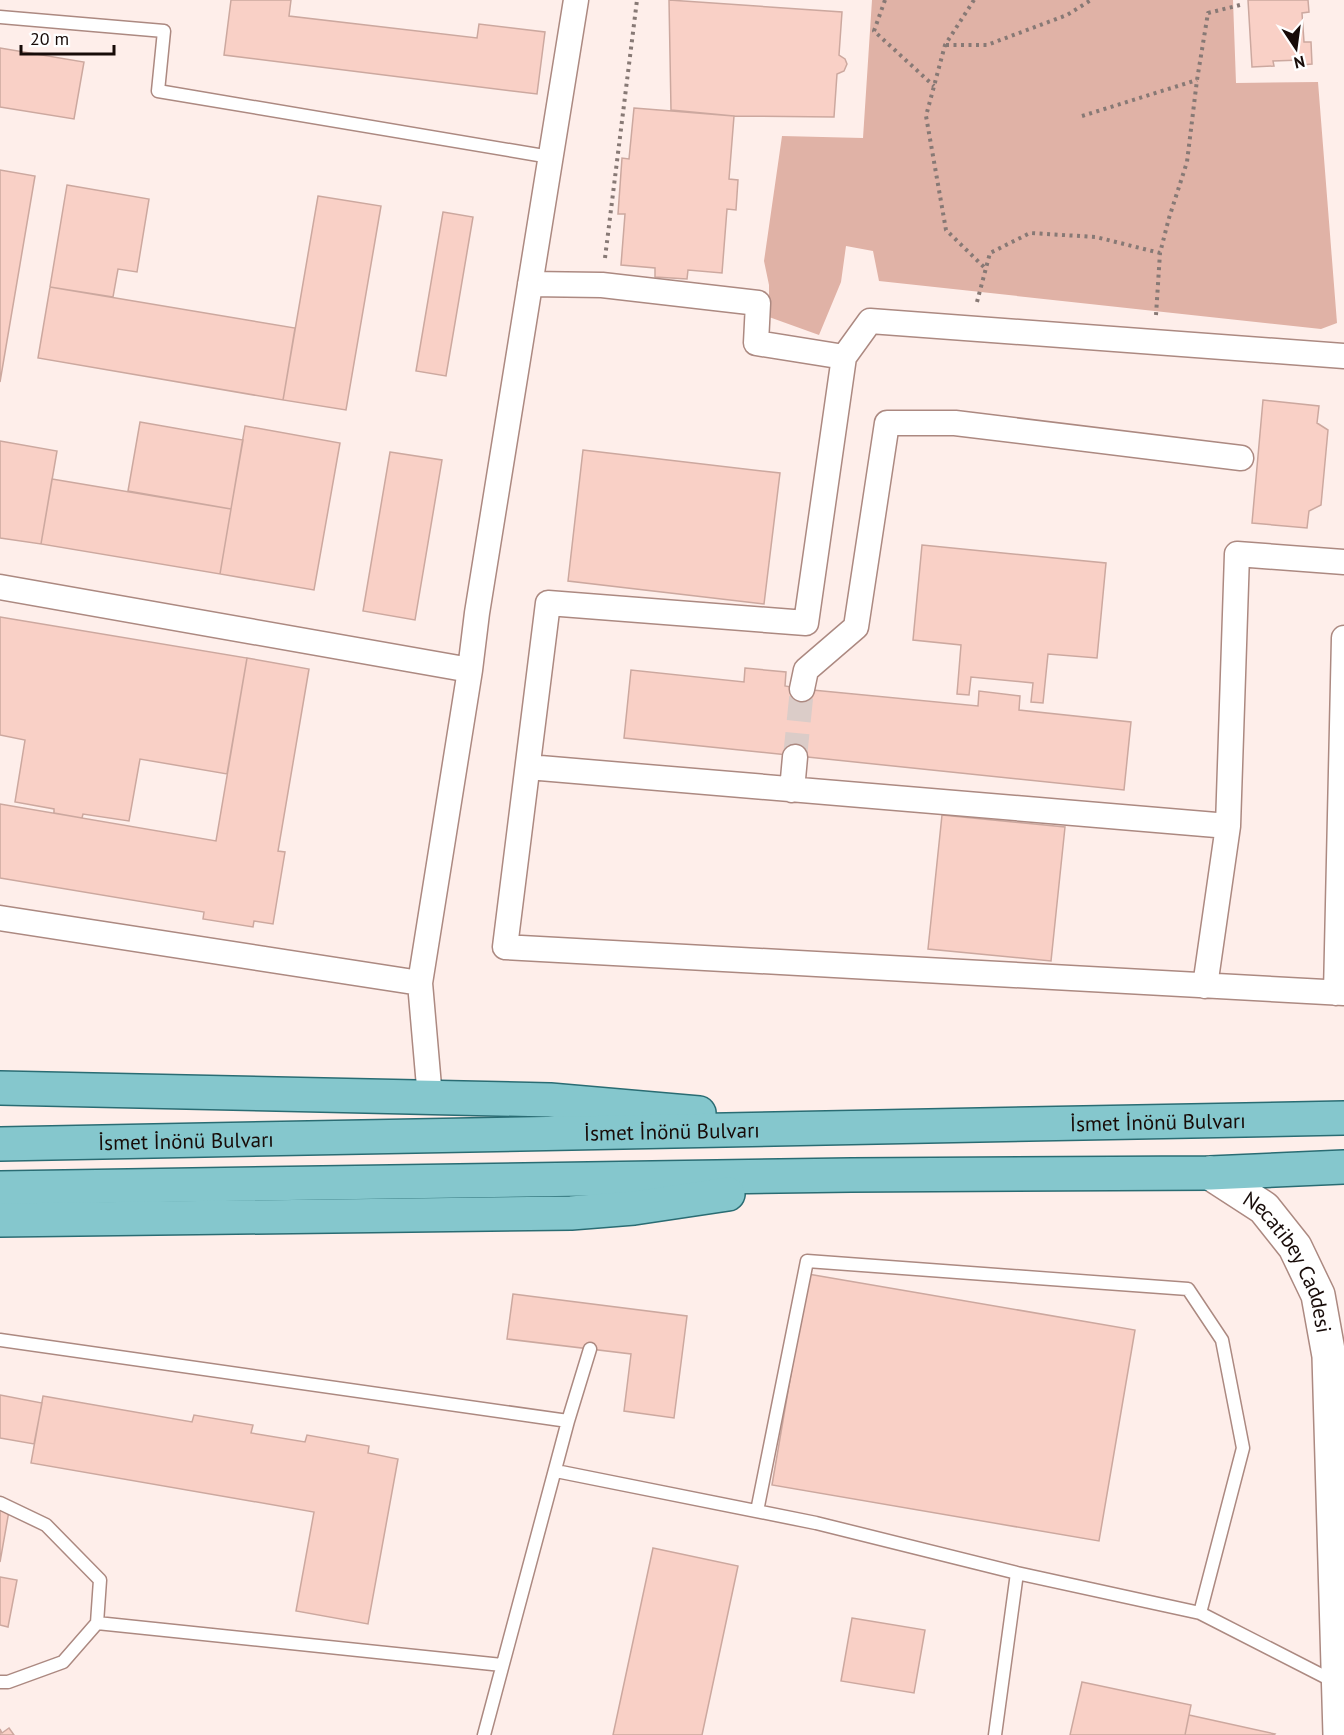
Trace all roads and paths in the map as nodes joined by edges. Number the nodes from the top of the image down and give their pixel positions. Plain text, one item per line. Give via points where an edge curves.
1 (576, 0) edge
2 (637, 0) edge
3 (885, 0) edge
4 (974, 0) edge
5 (1091, 0) edge
6 (1240, 5) dead end
7 (0, 17) edge
8 (945, 45) junction
9 (1197, 80) junction
10 (934, 86) junction
11 (1082, 116) dead end
12 (550, 157) junction
13 (1160, 253) junction
14 (986, 269) junction
15 (530, 284) junction
16 (602, 285) junction
17 (971, 328) junction
18 (1155, 342) junction
19 (1344, 356) edge
20 (844, 357) junction
21 (1242, 458) dead end
22 (1344, 562) edge
23 (0, 587) edge
24 (1344, 638) edge
25 (470, 670) junction
26 (802, 689) tunnel mouth
27 (795, 757) tunnel mouth
28 (528, 768) junction
29 (792, 790) junction
30 (1228, 826) junction
31 (0, 918) edge
32 (420, 983) junction
33 (1205, 986) junction
34 (1340, 993) edge
35 (0, 1088) edge
36 (430, 1098) junction
37 (1344, 1118) edge
38 (853, 1129) junction
39 (0, 1144) edge
40 (1344, 1167) edge
41 (1210, 1173) junction
42 (851, 1175) junction
43 (0, 1188) edge
44 (0, 1220) edge
45 (0, 1340) edge
46 (590, 1349) dead end
47 (568, 1421) junction
48 (556, 1471) junction
49 (0, 1503) edge
50 (758, 1511) junction
51 (1017, 1573) junction
52 (1200, 1613) junction
53 (98, 1623) junction
54 (502, 1665) junction
55 (0, 1682) edge
56 (1339, 1684) junction
57 (484, 1735) edge
58 (995, 1735) edge
59 (1340, 1735) edge

1 - 12 street
2 - 16 path
3 - 10 path via 874,31
4 - 8 path
5 - 8 path via 1067,15 987,45
6 - 9 path via 1208,14
7 - 12 lane via 164,31 158,91
8 - 10 path
9 - 11 path
9 - 13 path via 1187,162
10 - 14 path via 926,116 946,230
12 - 15 street
13 - 14 path via 1096,237 1030,233 990,253
13 - 18 path
14 - 17 path
15 - 16 street
15 - 25 street
16 - 20 street via 758,303 756,343
17 - 18 street
17 - 20 street via 870,321
18 - 19 street
20 - 28 street via 806,623 548,603
21 - 26 street via 955,423 887,423 856,627 806,670
22 - 30 street via 1237,554
23 - 25 street
24 - 34 street
25 - 32 street
27 - 29 street
28 - 29 street
28 - 33 street via 505,947
29 - 30 street
30 - 33 street
31 - 32 street
32 - 36 street
33 - 34 street
35 - 36 main road
36 - 38 main road via 550,1100
37 - 38 main road, İsmet İnönü Bulvarı
38 - 39 main road, İsmet İnönü Bulvarı
40 - 41 main road
41 - 42 main road
41 - 56 main road, Necatibey Caddesi via 1264,1208 1295,1247 1318,1295 1329,1356
42 - 43 main road
42 - 44 main road via 634,1208 571,1213
45 - 47 lane
46 - 47 lane
47 - 48 lane
48 - 50 lane
48 - 54 lane
49 - 53 lane via 46,1525 100,1580
50 - 51 lane
50 - 52 lane via 807,1261 1188,1289 1222,1340 1243,1448
51 - 52 lane
51 - 58 lane
52 - 56 lane
53 - 54 lane
53 - 55 lane via 63,1662
54 - 57 lane
56 - 59 main road, Necatibey Caddesi

